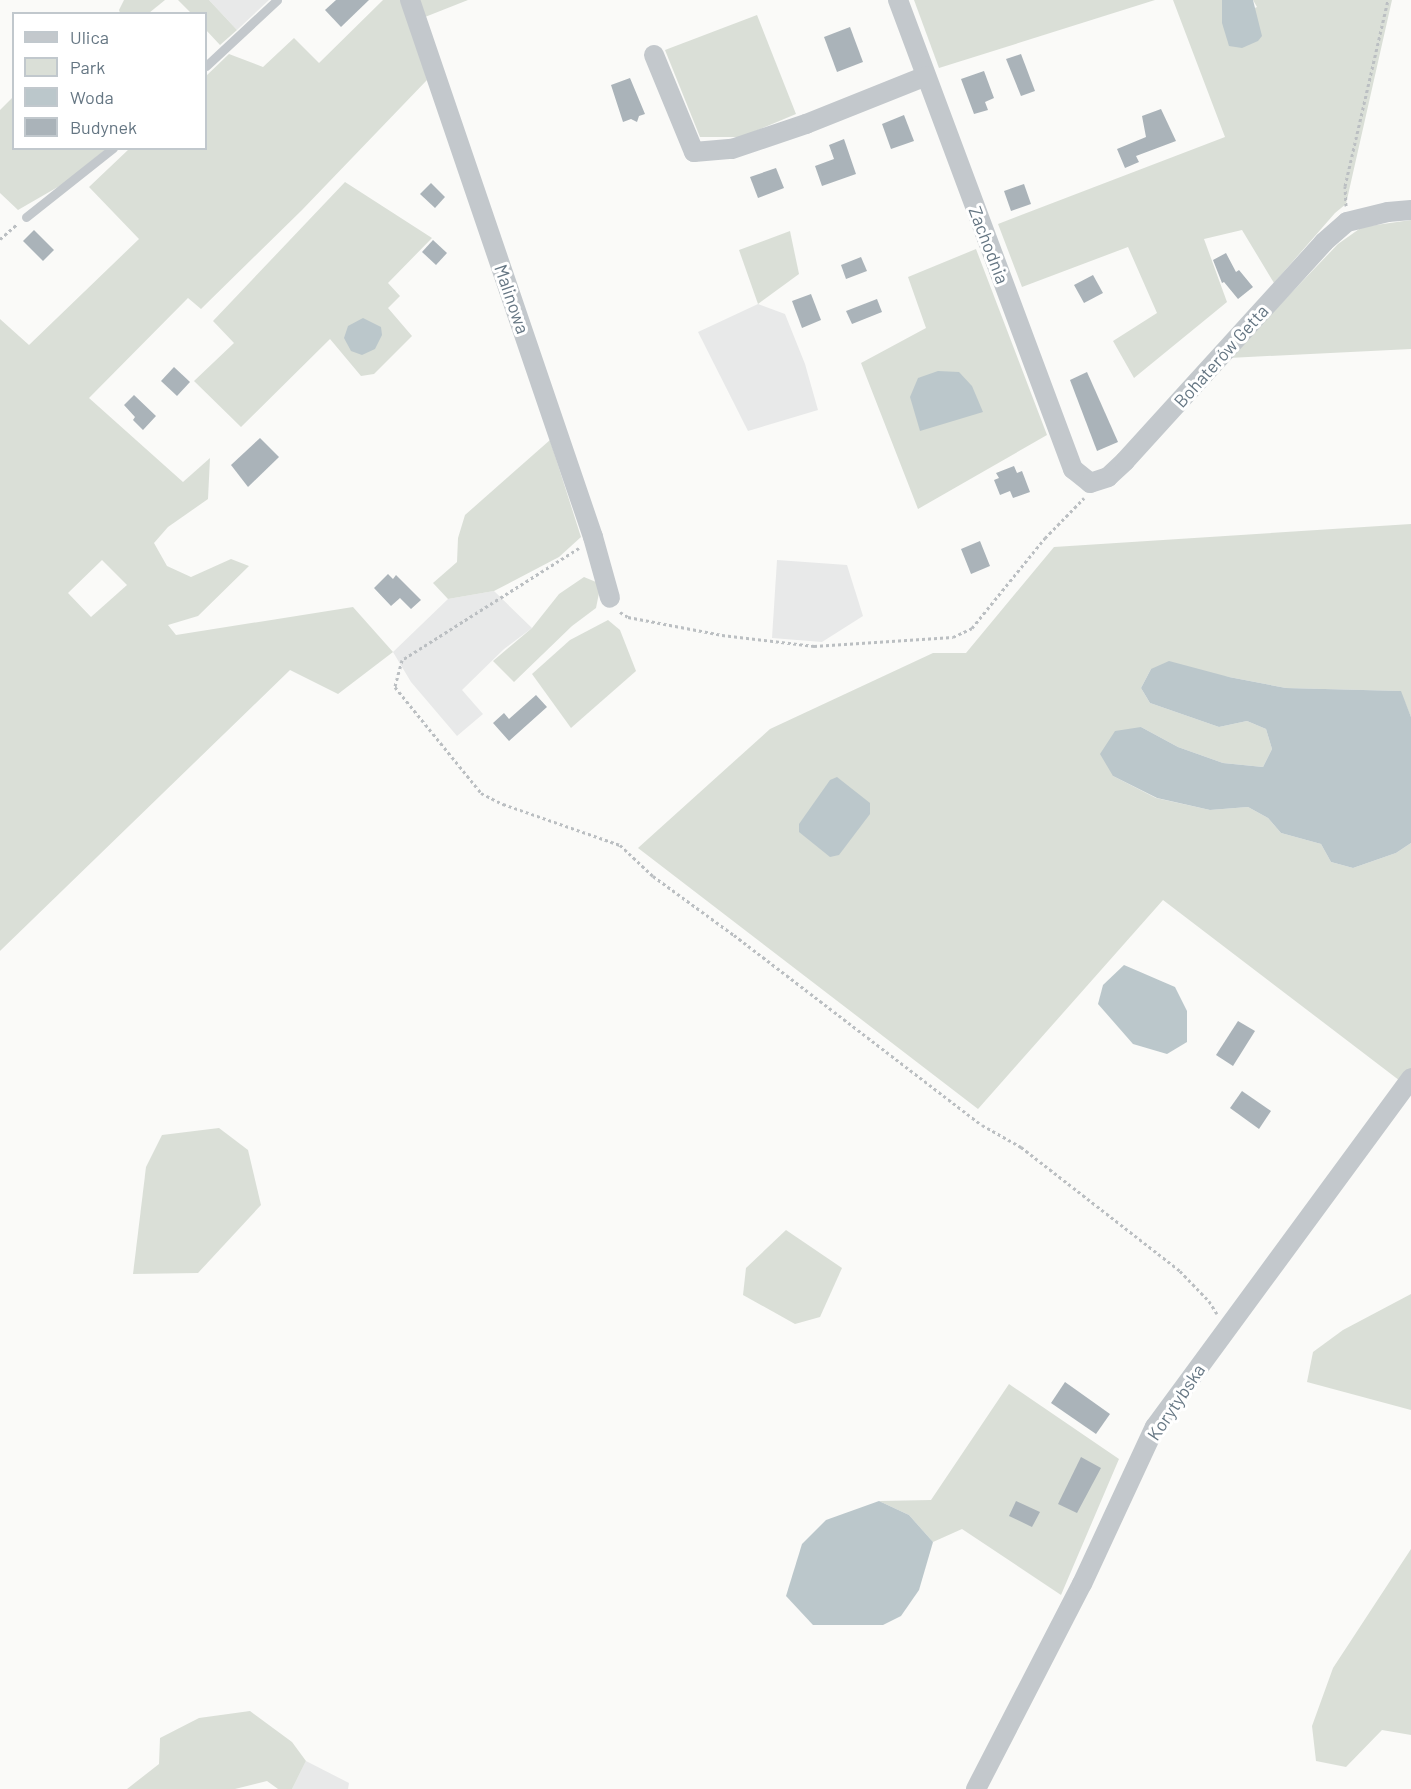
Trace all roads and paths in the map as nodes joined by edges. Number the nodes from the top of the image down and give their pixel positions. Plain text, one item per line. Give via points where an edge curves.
1 (277, 0) edge
2 (410, 0) edge
3 (898, 0) edge
4 (1388, 0) edge
5 (654, 56) dead end
6 (207, 65) edge
7 (926, 76) junction
8 (110, 150) edge
9 (1411, 210) edge
10 (26, 217) joint
11 (1347, 222) junction
12 (0, 238) edge
13 (1090, 483) junction
14 (593, 537) junction
15 (610, 598) joint
16 (1411, 1078) edge
17 (1226, 1331) junction
18 (976, 1789) edge

1 - 6 lane
2 - 14 street, Malinowa
3 - 7 street, Zachodnia
4 - 11 path via 1345,186
5 - 7 street via 693,152 732,149
7 - 13 street, Zachodnia via 1073,469
8 - 10 lane
9 - 11 street, Bohaterów Getta
10 - 12 path
11 - 13 street, Bohaterów Getta via 1125,461 1108,477
13 - 15 path via 1083,500 1045,538 972,628 953,637 814,646 778,643 628,616 619,612
14 - 15 street, Malinowa
14 - 17 path via 402,660 395,687 417,716 481,793 620,845 653,876 982,1125 1021,1147 1180,1271 1209,1301
16 - 17 street, Korytybska
17 - 18 street, Korytybska via 1155,1427 1082,1584

